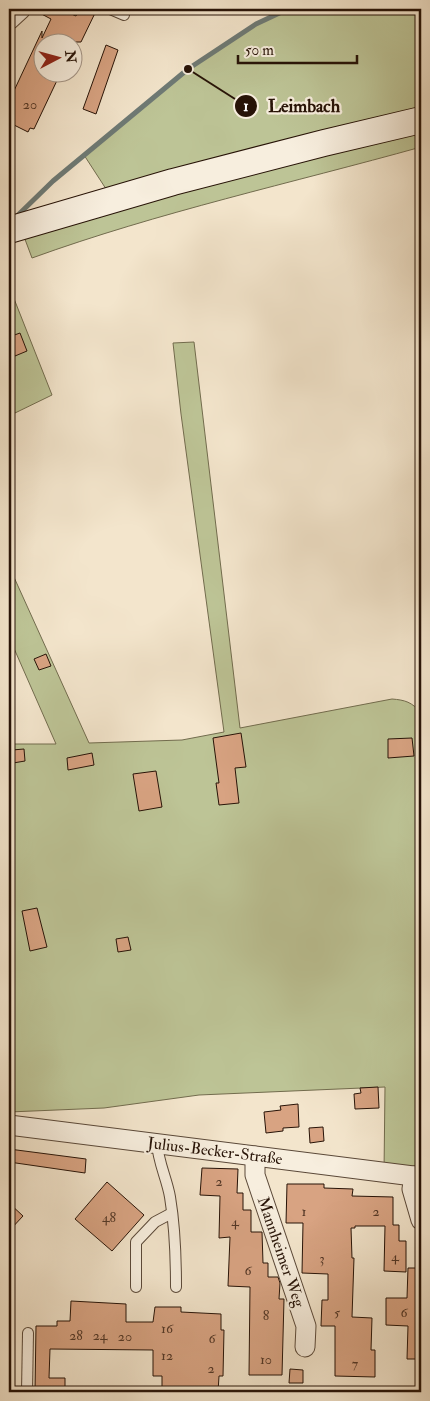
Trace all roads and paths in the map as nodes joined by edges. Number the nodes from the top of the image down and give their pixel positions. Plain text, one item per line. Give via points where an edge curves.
1 (21, 9) edge
2 (111, 9) edge
3 (124, 15) dead end
4 (9, 20) edge
5 (421, 120) edge
6 (9, 230) edge
7 (9, 1125) edge
8 (157, 1144) junction
9 (255, 1156) junction
10 (418, 1177) edge
11 (172, 1213) junction
12 (421, 1220) edge
13 (136, 1287) dead end
14 (176, 1287) dead end
15 (28, 1333) dead end
16 (304, 1347) dead end
17 (27, 1392) edge

1 - 4 street
2 - 3 lane
5 - 6 main road via 324,143
7 - 8 street, Julius-Becker-Straße
8 - 9 street, Julius-Becker-Straße
8 - 11 lane
9 - 10 street, Julius-Becker-Straße
9 - 16 street, Mannheimer Weg via 255,1175 306,1326
10 - 12 street via 412,1189
11 - 13 lane via 155,1222 136,1242
11 - 14 lane
15 - 17 lane

